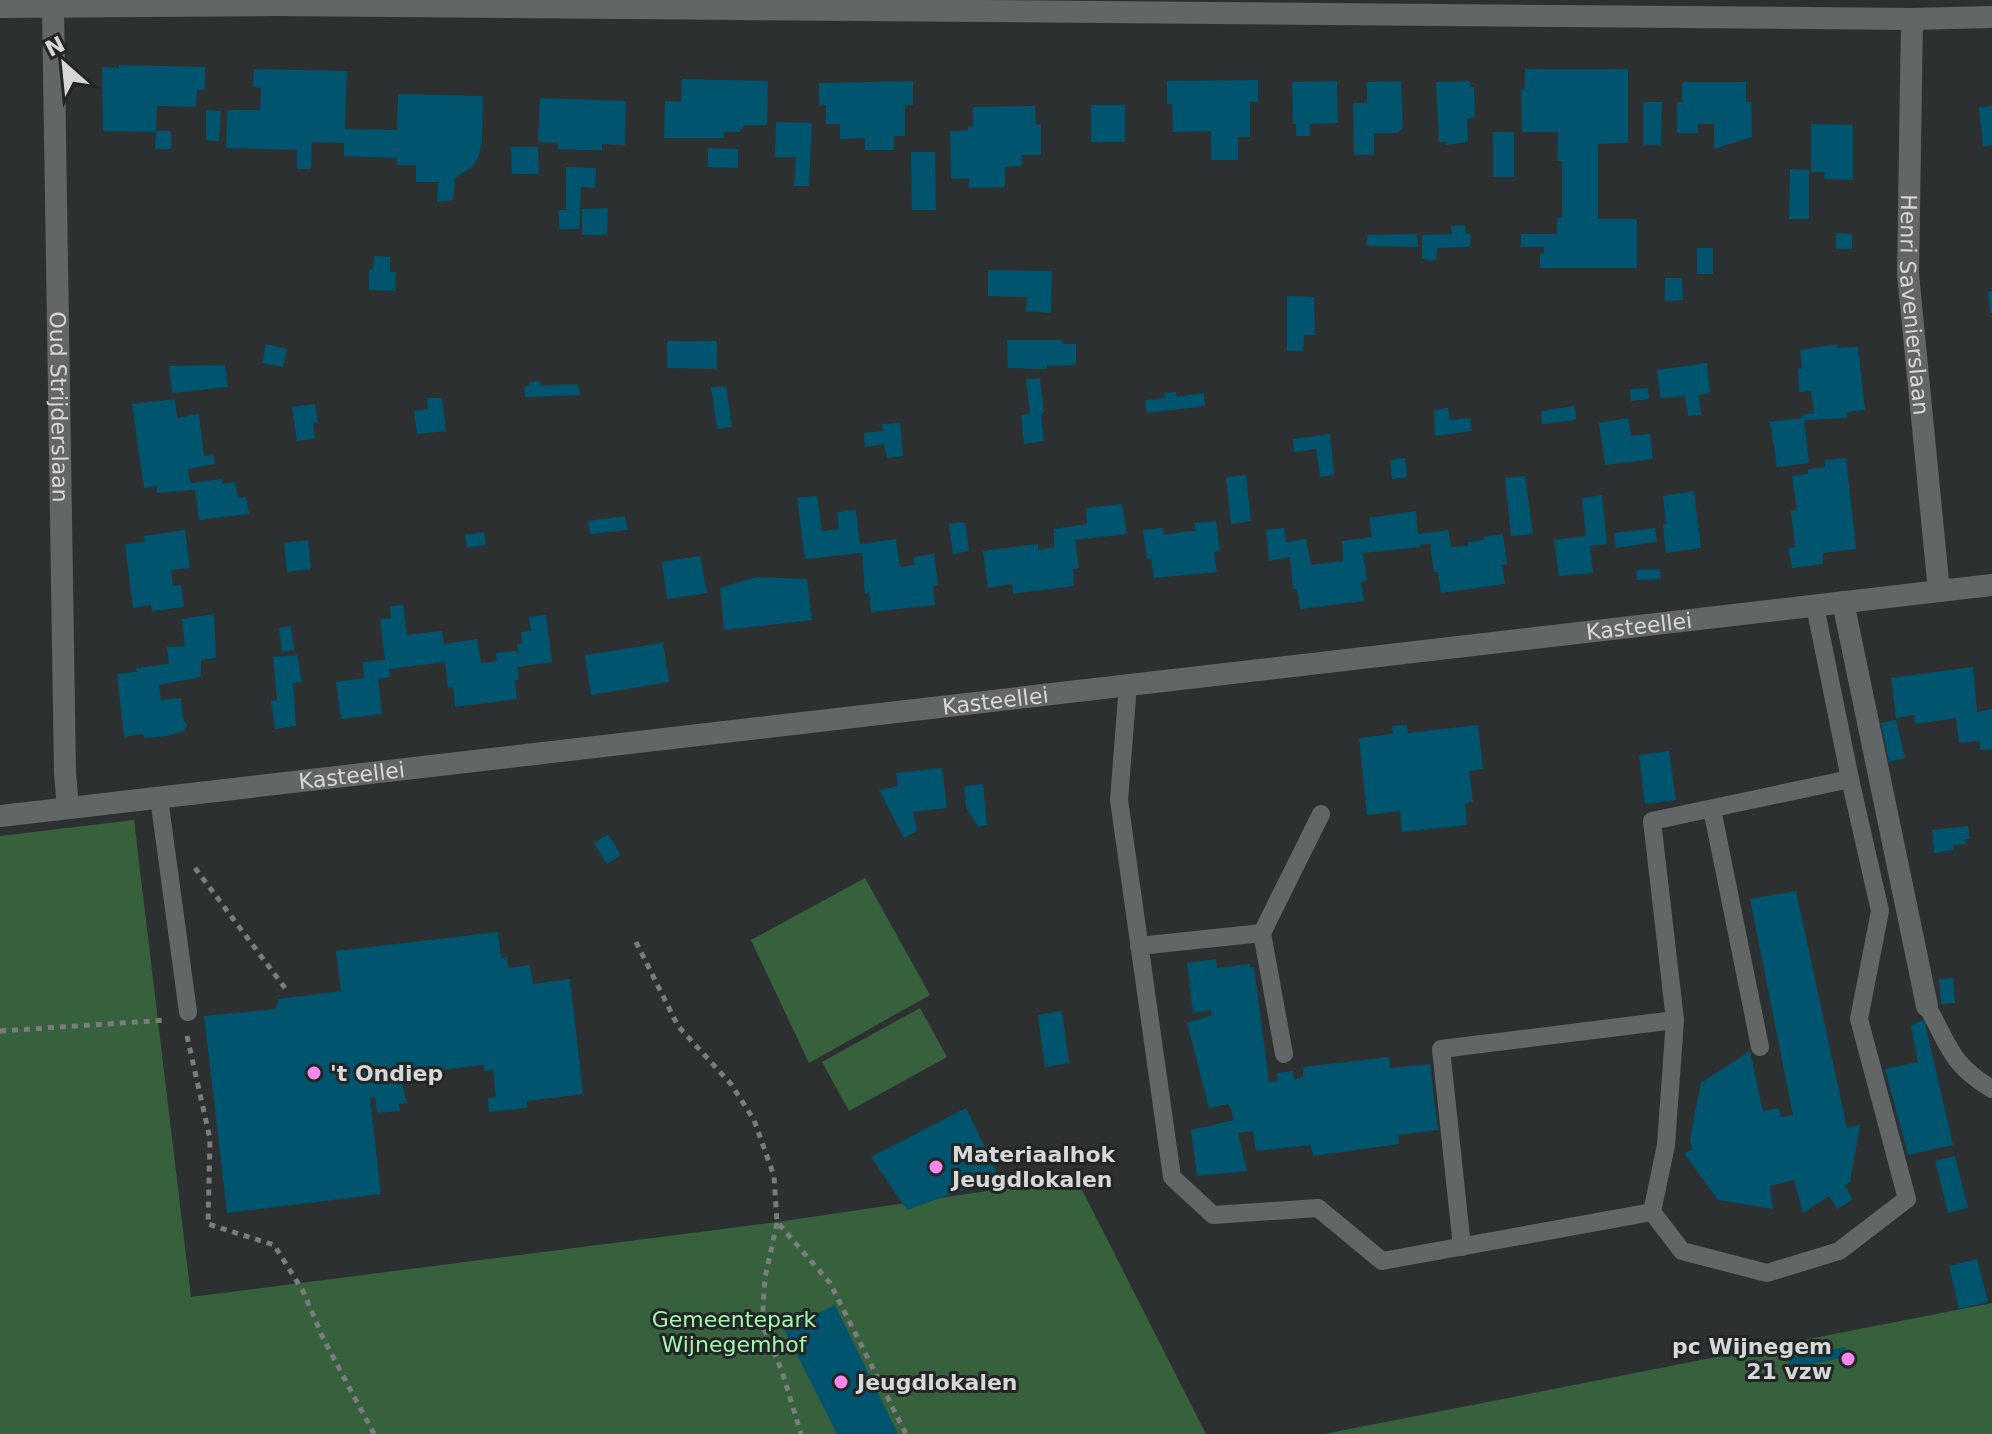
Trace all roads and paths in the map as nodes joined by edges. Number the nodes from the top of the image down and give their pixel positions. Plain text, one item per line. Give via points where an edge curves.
1 (0, 7) edge
2 (53, 7) junction
3 (1992, 17) edge
4 (1912, 19) junction
5 (1992, 585) edge
6 (1939, 591) junction
7 (1843, 602) junction
8 (1815, 606) junction
9 (1128, 684) junction
10 (1850, 779) junction
11 (159, 798) junction
12 (68, 808) junction
13 (1712, 809) junction
14 (1321, 814) dead end
15 (0, 816) edge
16 (191, 863) dead end
17 (1262, 933) junction
18 (636, 942) dead end
19 (1139, 946) junction
20 (285, 988) dead end
21 (1927, 1006) joint
22 (186, 1015) junction
23 (1675, 1020) junction
24 (0, 1031) edge
25 (1760, 1047) dead end
26 (1284, 1054) dead end
27 (1992, 1089) edge
28 (1652, 1212) junction
29 (777, 1222) junction
30 (1462, 1247) junction
31 (374, 1434) edge
32 (801, 1434) edge
33 (906, 1434) edge

1 - 2 street
2 - 4 street
2 - 12 street, Oud Strijderslaan
3 - 4 street
4 - 6 street, Henri Savenierslaan via 1908,274
5 - 6 street, Kasteellei
6 - 7 street, Kasteellei
7 - 8 street, Kasteellei
7 - 21 street
8 - 9 street, Kasteellei
8 - 10 lane
9 - 11 street, Kasteellei
9 - 19 lane via 1119,800
10 - 13 lane
10 - 28 lane via 1880,911 1859,1019 1907,1199 1839,1251 1767,1273 1682,1251
11 - 12 street, Kasteellei
11 - 22 lane
12 - 15 street, Kasteellei
13 - 23 lane via 1652,821
13 - 25 lane
14 - 17 lane
16 - 20 path
17 - 19 lane
17 - 26 lane
18 - 29 path via 678,1026 731,1084 754,1120 774,1176
19 - 30 lane via 1172,1177 1213,1215 1318,1208 1382,1261
21 - 27 lane via 1959,1065
22 - 24 path
22 - 31 path via 210,1139 208,1224 274,1245 303,1291
23 - 28 lane via 1666,1145
23 - 30 lane via 1441,1049
28 - 30 lane
29 - 32 path via 762,1324
29 - 33 path via 830,1283

